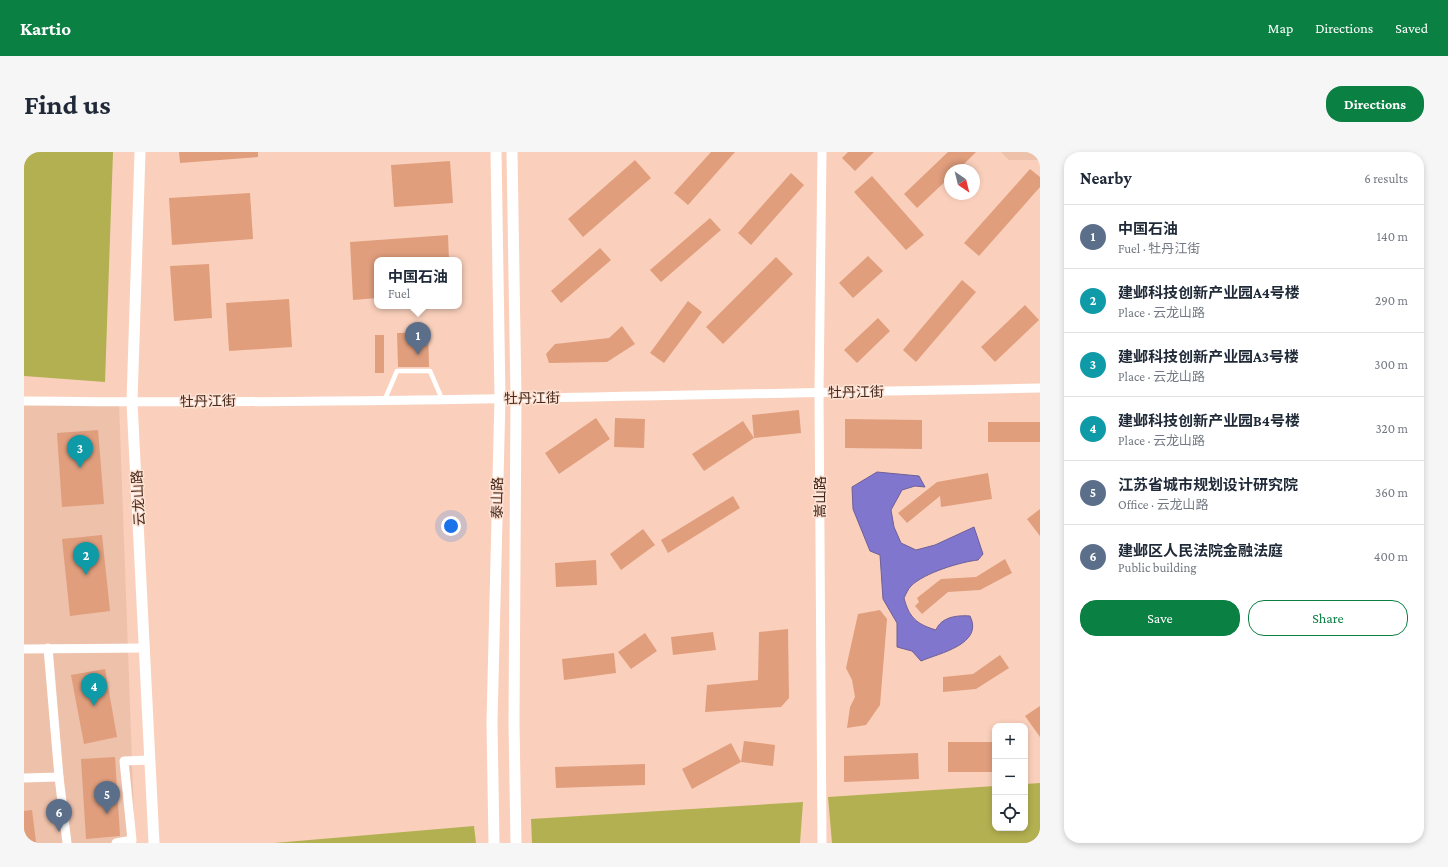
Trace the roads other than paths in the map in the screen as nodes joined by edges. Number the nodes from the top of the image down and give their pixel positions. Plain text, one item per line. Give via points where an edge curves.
1 (140, 152) edge
2 (496, 152) edge
3 (512, 152) edge
4 (822, 152) edge
5 (1040, 388) edge
6 (819, 392) junction
7 (500, 398) junction
8 (516, 398) junction
9 (385, 399) junction
10 (442, 399) junction
11 (24, 401) edge
12 (132, 402) junction
13 (48, 648) junction
14 (145, 648) junction
15 (24, 649) edge
16 (150, 760) junction
17 (59, 777) junction
18 (24, 778) edge
19 (67, 843) edge
20 (116, 843) edge
21 (154, 843) edge
22 (494, 843) edge
23 (516, 843) edge
24 (822, 843) edge

1 - 12 street, 云龙山路
2 - 7 street, 泰山路
3 - 8 street, 泰山路
4 - 6 street, 嵩山路
5 - 6 street, 牡丹江街
6 - 8 street, 牡丹江街
6 - 24 street, 嵩山路
7 - 8 street, 牡丹江街
7 - 10 street, 牡丹江街
7 - 22 street, 泰山路 via 492,722
8 - 23 street, 泰山路
9 - 10 street, 牡丹江街
9 - 10 lane via 397,372 430,370
9 - 12 street, 牡丹江街
11 - 12 street, 牡丹江街
12 - 14 street, 云龙山路
13 - 14 street
13 - 15 street
13 - 17 street
14 - 16 street, 云龙山路
16 - 20 street via 124,761 132,840
16 - 21 street, 云龙山路
17 - 18 street
17 - 19 street

